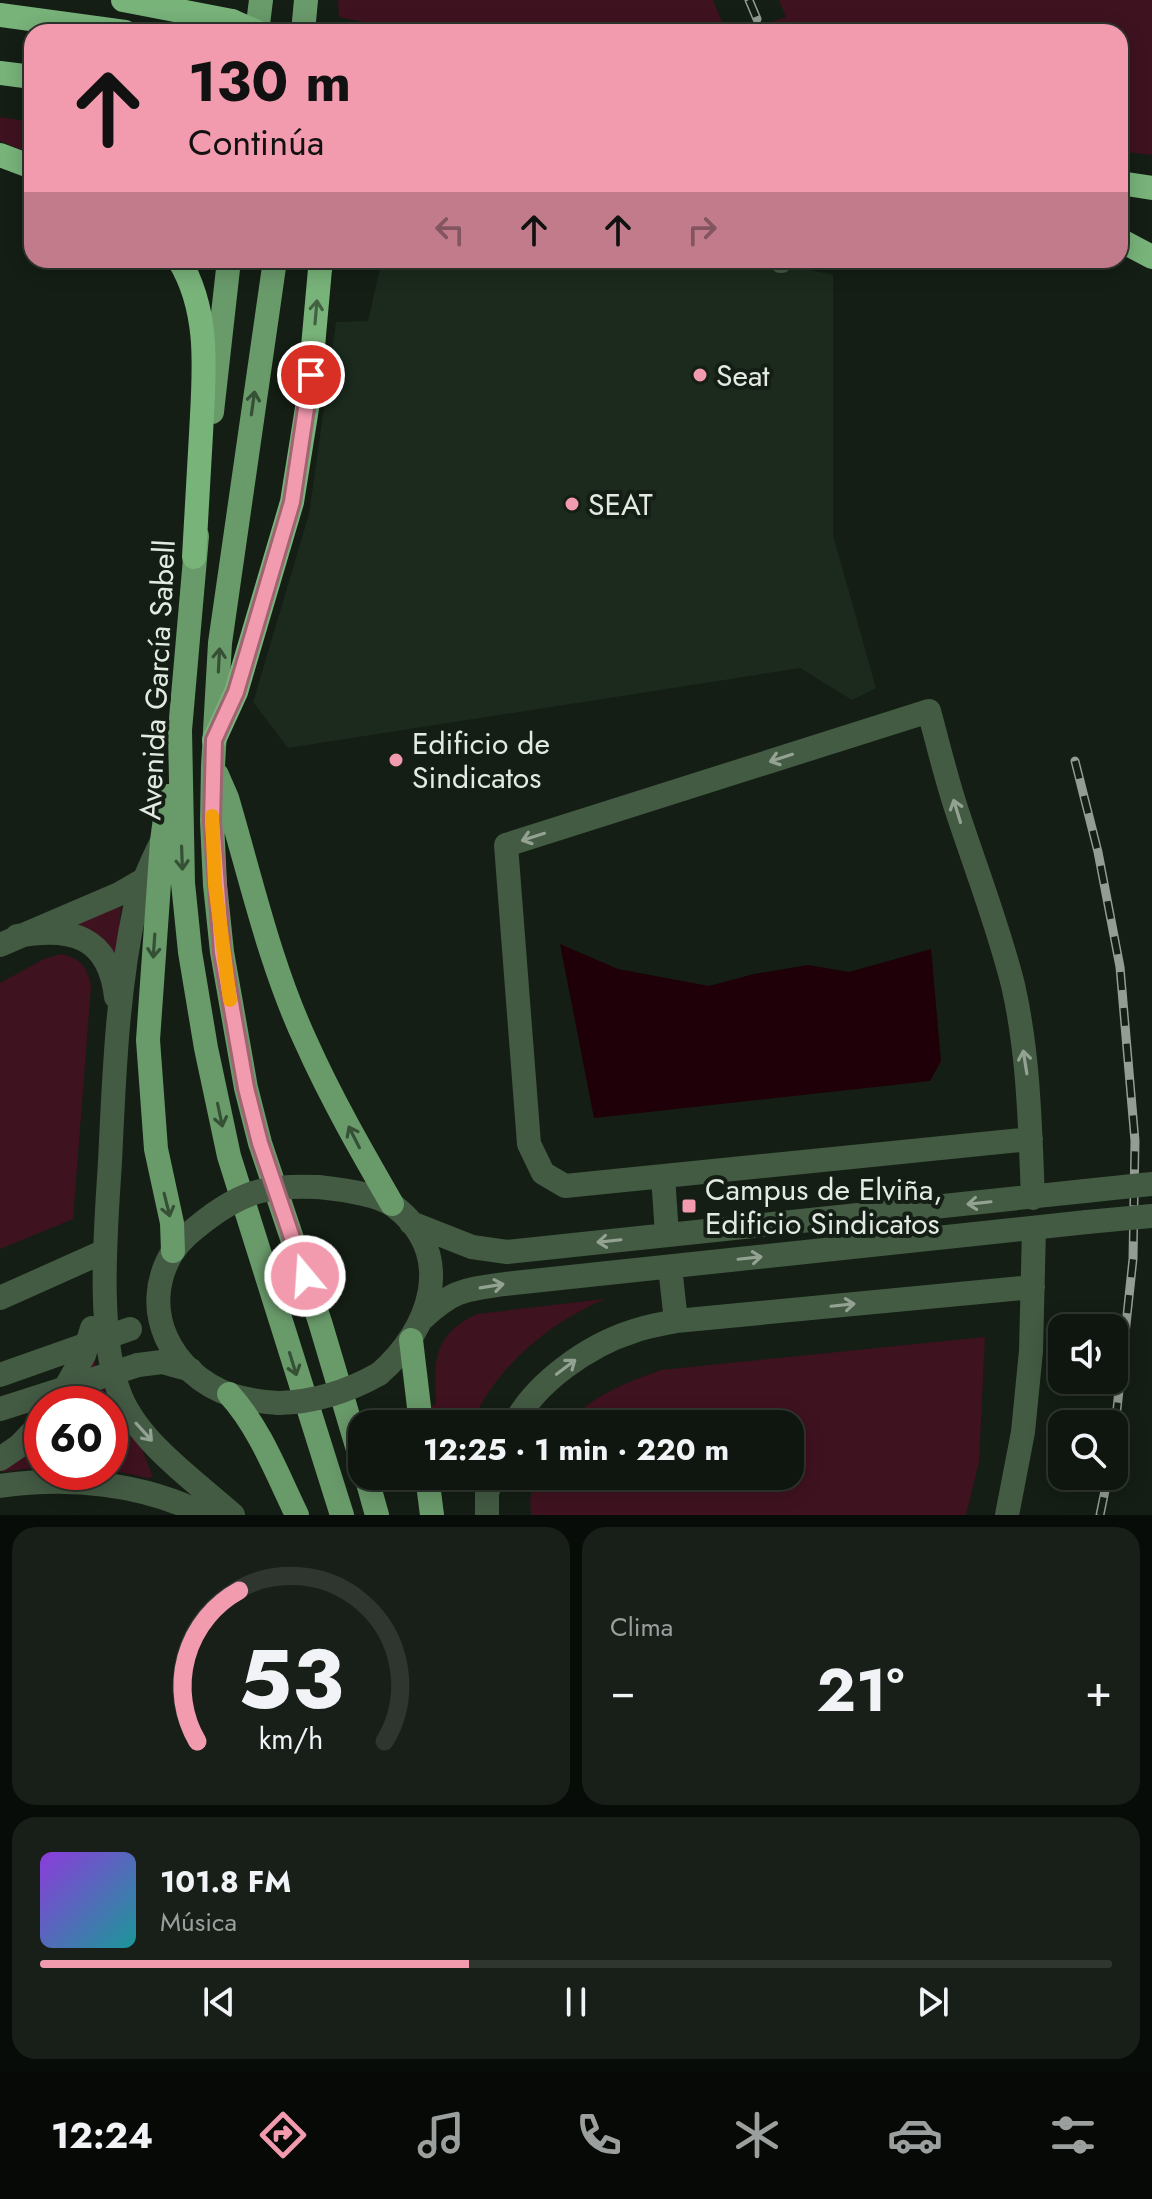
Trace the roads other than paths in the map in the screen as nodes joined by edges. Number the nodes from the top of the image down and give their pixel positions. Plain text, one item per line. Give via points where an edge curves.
1 (123, 0) edge
2 (261, 0) edge
3 (306, 0) edge
4 (0, 15) edge
5 (66, 24) edge
6 (239, 24) edge
7 (258, 24) edge
8 (304, 24) edge
9 (0, 73) edge
10 (24, 76) edge
11 (0, 155) edge
12 (24, 164) edge
13 (1128, 184) edge
14 (1152, 188) edge
15 (1128, 241) edge
16 (1128, 244) edge
17 (1152, 245) edge
18 (1152, 257) edge
19 (183, 268) edge
20 (228, 268) edge
21 (274, 268) edge
22 (320, 268) edge
23 (194, 557) junction
24 (180, 730) junction
25 (214, 740) junction
26 (213, 766) junction
27 (162, 841) junction
28 (143, 880) junction
29 (9, 940) edge
30 (117, 1026) junction
31 (1031, 1139) junction
32 (663, 1176) junction
33 (1152, 1184) edge
34 (1033, 1198) junction
35 (392, 1204) junction
36 (1152, 1216) edge
37 (411, 1223) junction
38 (1034, 1228) junction
39 (667, 1235) junction
40 (105, 1251) junction
41 (173, 1251) junction
42 (670, 1267) junction
43 (1033, 1287) junction
44 (158, 1288) junction
45 (0, 1298) edge
46 (423, 1318) junction
47 (676, 1321) junction
48 (411, 1340) junction
49 (192, 1371) junction
50 (0, 1375) edge
51 (66, 1386) edge
52 (229, 1394) junction
53 (0, 1409) edge
54 (419, 1410) edge
55 (522, 1410) edge
56 (348, 1416) edge
57 (24, 1441) edge
58 (0, 1459) edge
59 (0, 1486) edge
60 (370, 1490) edge
61 (429, 1490) edge
62 (488, 1490) edge
63 (205, 1515) edge
64 (233, 1515) edge
65 (297, 1515) edge
66 (342, 1515) edge
67 (377, 1515) edge
68 (432, 1515) edge
69 (487, 1515) edge
70 (1007, 1515) edge

1 - 6 highway, bridge
2 - 7 main road
3 - 8 main road
4 - 5 highway
9 - 10 highway
11 - 12 highway
13 - 14 highway
15 - 17 highway
16 - 18 highway
19 - 23 highway via 203,336 205,369
20 - 23 main road, Avenida García Sabell
25 -> 21 main road, Avenida García Sabell via 231,556
25 -> 22 highway via 236,692 292,502
23 - 24 main road, Avenida García Sabell
24 - 27 main road
24 -> 66 main road, Avenida García Sabell via 183,883 206,1048 229,1156
25 - 26 main road, Avenida García Sabell
35 -> 26 main road via 305,1041
26 - 56 main road, Avenida García Sabell via 221,939 246,1088
27 - 28 street
27 -> 41 main road via 148,1040 156,1149
28 - 29 street
28 - 30 street
29 - 30 street via 57,931 92,944 111,971
30 - 40 street
31 - 32 street
31 -> 32 street via 1013,988 929,711 506,845 529,1144 543,1173 565,1186
31 - 34 street
32 - 39 street
33 - 34 street, bridge
34 -> 39 street
35 - 37 street
35 - 41 street, bridge via 318,1187 269,1188 229,1202
36 - 38 street, bridge
39 -> 37 street via 507,1252 472,1247
37 - 46 street via 430,1264 431,1293
42 -> 38 street
38 - 43 street
40 - 45 street
40 - 51 street via 96,1314 84,1355
40 -> 64 street via 111,1354 128,1413
41 - 44 street
46 -> 42 street via 446,1297 465,1290
42 - 47 street
47 -> 43 street
43 - 70 street via 1023,1432
44 - 49 street via 162,1333
44 - 50 street, bridge via 130,1329
46 - 48 street
55 -> 47 street via 582,1355 632,1331
48 - 52 street, bridge via 379,1374 328,1397 279,1403
48 - 54 main road
49 - 52 street
49 - 53 street, bridge via 162,1362 138,1365
52 - 65 main road via 255,1429
57 - 58 street
59 - 63 street via 97,1484 136,1490
60 - 67 main road
61 - 68 main road
62 - 69 street

